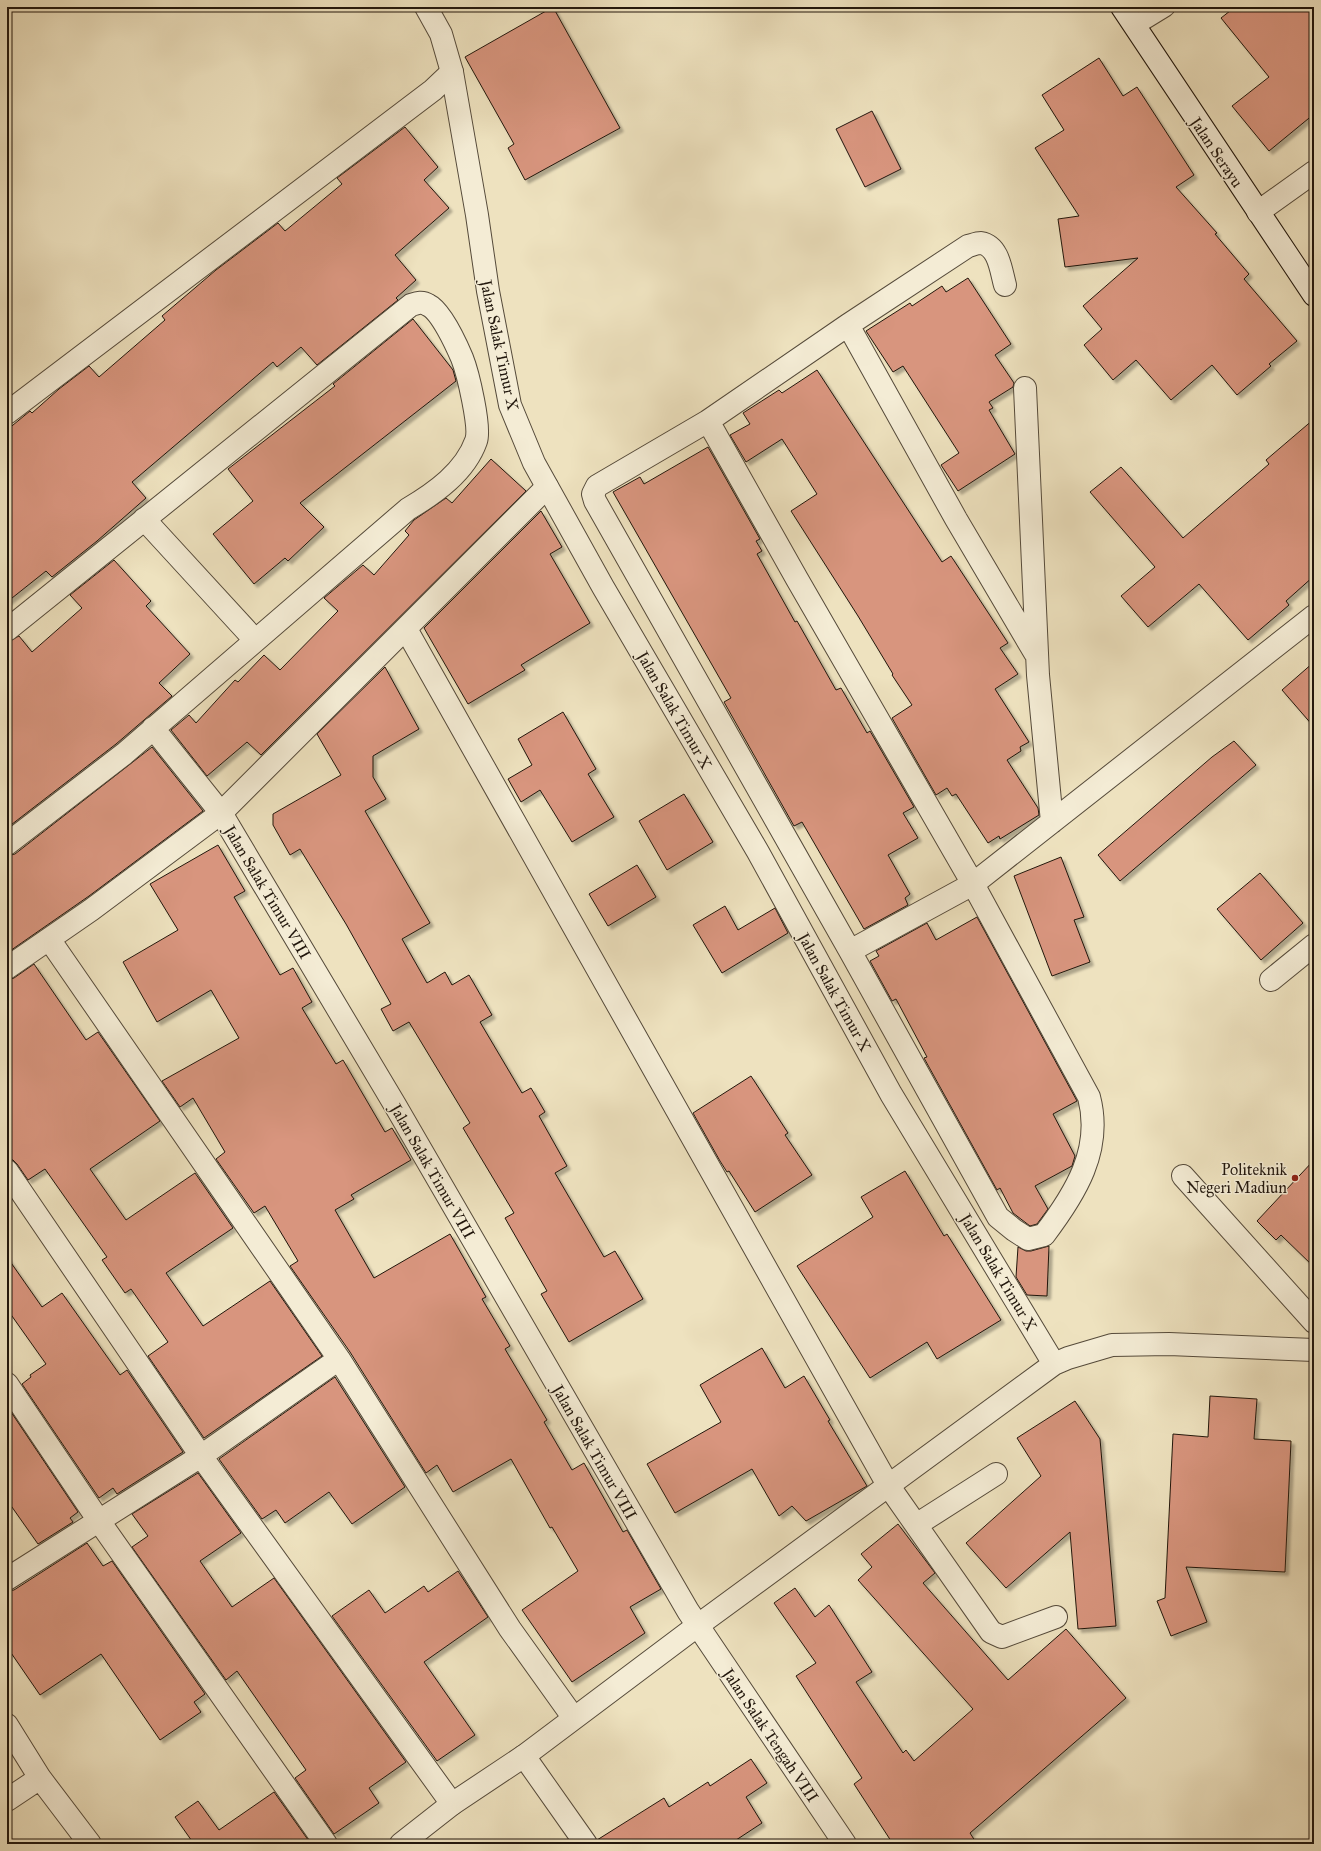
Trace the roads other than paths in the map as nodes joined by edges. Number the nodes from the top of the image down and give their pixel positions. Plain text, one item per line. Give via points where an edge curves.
1 (426, 7) edge
2 (1122, 7) edge
3 (1165, 7) edge
4 (1134, 26) junction
5 (452, 72) junction
6 (1314, 172) edge
7 (1258, 212) junction
8 (1005, 285) dead end
9 (1314, 295) edge
10 (848, 325) junction
11 (1025, 388) dead end
12 (7, 413) edge
13 (708, 421) junction
14 (547, 487) junction
15 (144, 519) junction
16 (1314, 616) edge
17 (406, 629) junction
18 (7, 630) edge
19 (255, 640) junction
20 (1037, 656) junction
21 (153, 728) junction
22 (221, 813) junction
23 (1060, 816) junction
24 (7, 844) edge
25 (973, 884) junction
26 (49, 939) junction
27 (1314, 945) edge
28 (850, 951) junction
29 (7, 968) edge
30 (1271, 980) dead end
31 (7, 1172) edge
32 (1183, 1176) dead end
33 (1314, 1322) edge
34 (1314, 1350) edge
35 (339, 1358) junction
36 (1061, 1361) junction
37 (7, 1384) edge
38 (201, 1456) junction
39 (996, 1474) dead end
40 (888, 1485) junction
41 (99, 1521) junction
42 (916, 1525) junction
43 (7, 1579) edge
44 (1056, 1617) dead end
45 (697, 1626) junction
46 (573, 1718) junction
47 (7, 1725) edge
48 (524, 1756) junction
49 (40, 1778) junction
50 (7, 1800) edge
51 (452, 1804) junction
52 (411, 1841) edge
53 (90, 1844) edge
54 (326, 1844) edge
55 (586, 1844) edge
56 (845, 1844) edge

1 - 5 street, Jalan Salak Timur X via 441,34
2 - 4 street, Jalan Serayu
3 - 4 lane
4 - 7 street, Jalan Serayu
5 - 12 street via 433,90
5 - 14 street, Jalan Salak Timur X via 488,291 510,405
6 - 7 street
7 - 9 street, Jalan Serayu
8 - 10 street via 991,247 980,243 968,246
10 - 13 street
10 - 20 street via 956,519
11 - 20 street
13 - 25 street
13 - 28 street via 597,486 593,494
14 - 17 street
14 - 36 street, Jalan Salak Timur X via 758,852 891,1094 1014,1296
15 - 18 street
15 - 19 street
15 - 19 street via 411,305 419,302 428,304 437,312 462,359 477,419 477,440 470,454 453,476 435,492 408,509
16 - 23 street
17 - 22 street
17 - 40 street
19 - 21 street
20 - 23 street
21 - 22 street, Jalan Salak Timur VIII
21 - 24 street via 124,754
22 - 26 street
22 - 45 street, Jalan Salak Timur VIII
23 - 25 street
25 - 28 street
25 - 28 street via 1089,1097 1093,1113 1090,1153 1069,1200 1044,1235 1028,1239 998,1217
26 - 29 street
26 - 35 street
27 - 30 street
31 - 38 street
32 - 33 street
34 - 36 street via 1169,1344 1112,1345
35 - 38 street
35 - 46 street via 510,1629
36 - 40 street
37 - 41 street
38 - 41 street
38 - 51 street
39 - 42 street
40 - 42 street
40 - 45 street
41 - 43 street
41 - 54 street
42 - 44 street via 996,1636 1002,1637
45 - 46 street
45 - 56 street, Jalan Salak Tengah VIII
46 - 48 street
47 - 49 street
48 - 51 street
48 - 55 street
49 - 50 street
49 - 53 street
51 - 52 street

